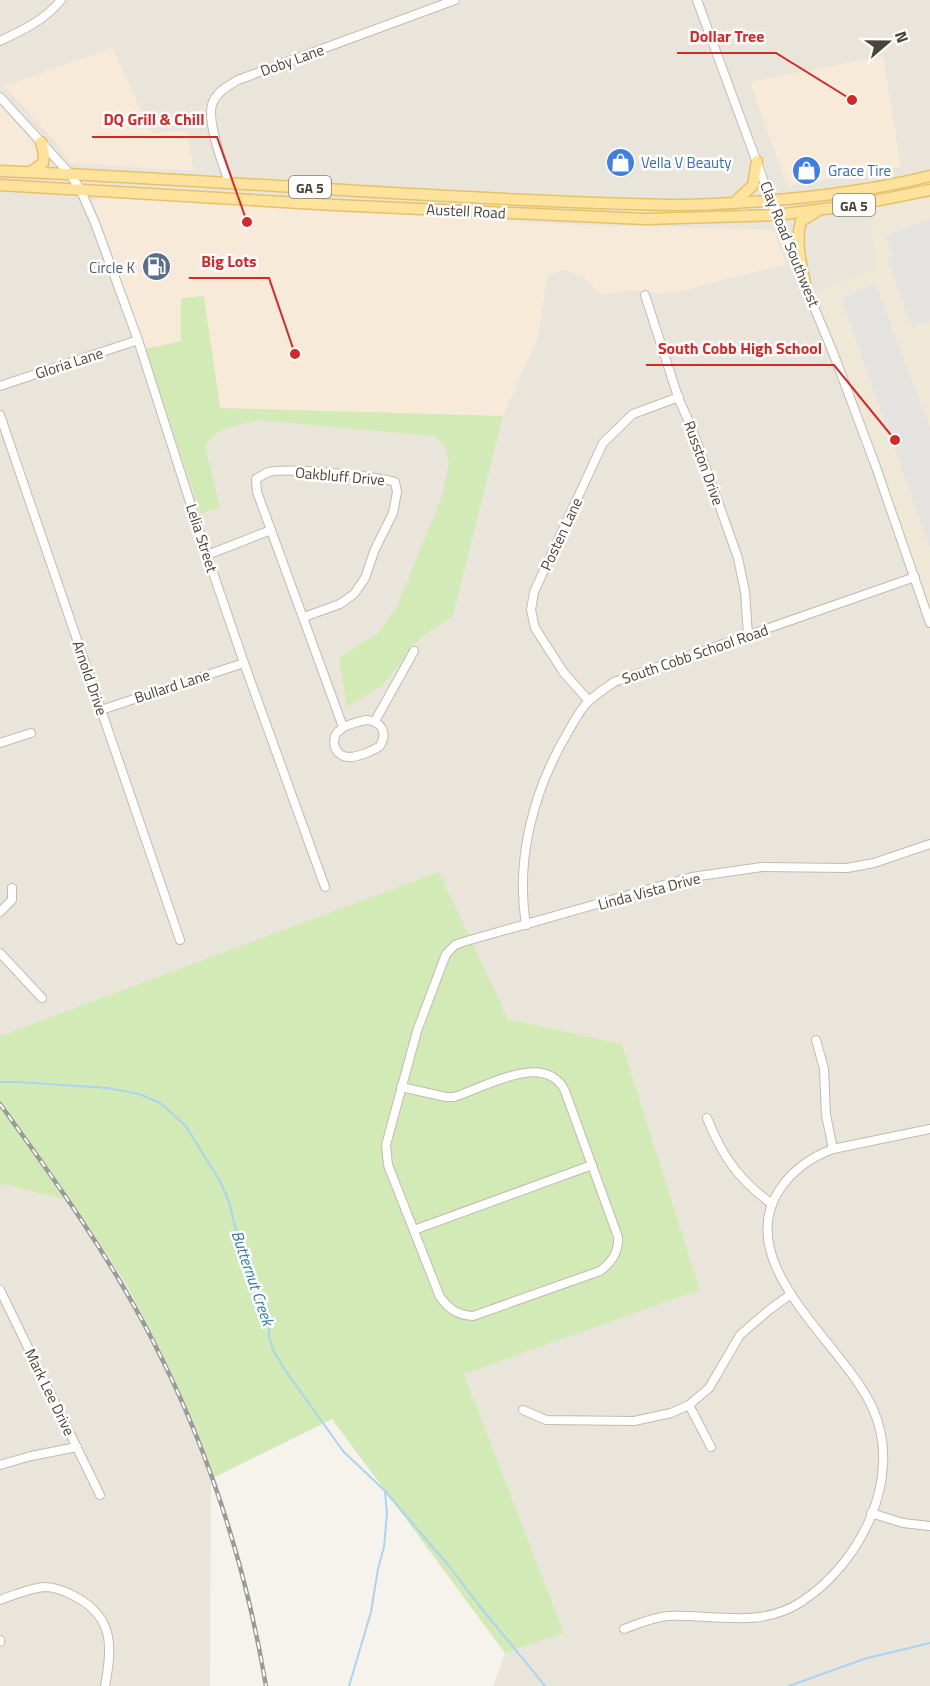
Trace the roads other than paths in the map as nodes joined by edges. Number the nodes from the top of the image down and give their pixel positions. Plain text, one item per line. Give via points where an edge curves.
1 (61, 0) edge
2 (455, 0) edge
3 (698, 0) edge
4 (0, 41) edge
5 (0, 97) edge
6 (41, 142) junction
7 (757, 161) junction
8 (0, 171) edge
9 (32, 172) junction
10 (70, 174) junction
11 (930, 176) edge
12 (229, 182) junction
13 (0, 184) edge
14 (80, 189) junction
15 (930, 190) edge
16 (771, 201) junction
17 (732, 204) junction
18 (819, 210) junction
19 (777, 215) junction
20 (805, 283) junction
21 (645, 295) dead end
22 (138, 340) junction
23 (0, 386) edge
24 (679, 397) junction
25 (0, 415) edge
26 (271, 530) junction
27 (207, 555) junction
28 (915, 577) junction
29 (304, 617) junction
30 (930, 623) edge
31 (748, 635) junction
32 (414, 651) dead end
33 (244, 663) junction
34 (589, 701) junction
35 (101, 710) junction
36 (375, 721) junction
37 (343, 727) junction
38 (31, 733) dead end
39 (0, 743) edge
40 (930, 844) edge
41 (325, 887) dead end
42 (12, 888) dead end
43 (0, 912) edge
44 (526, 925) junction
45 (180, 940) dead end
46 (0, 952) edge
47 (42, 998) dead end
48 (816, 1040) dead end
49 (401, 1087) junction
50 (707, 1118) dead end
51 (930, 1129) edge
52 (833, 1149) junction
53 (592, 1165) junction
54 (772, 1204) junction
55 (414, 1230) junction
56 (791, 1294) junction
57 (1, 1296) edge
58 (689, 1405) junction
59 (523, 1410) dead end
60 (77, 1447) junction
61 (711, 1447) dead end
62 (0, 1465) edge
63 (100, 1495) dead end
64 (871, 1514) junction
65 (930, 1526) edge
66 (0, 1600) edge
67 (624, 1629) dead end
68 (105, 1686) edge

1 - 4 street via 39,21
2 - 12 street, Doby Lane via 226,86 211,105
3 - 7 street, Clay Road Southwest
5 - 6 street, Lelia Street
6 - 9 main road via 43,163
6 - 10 street, Lelia Street
7 - 16 street, Clay Road Southwest
7 - 17 main road via 753,185
8 - 9 main road, Austell Road / GA 5
9 - 10 main road, Austell Road / GA 5
10 - 12 main road, Austell Road / GA 5
10 - 14 street, Lelia Street
11 - 16 main road, Austell Road / GA 5
12 - 17 main road, Austell Road / GA 5 via 636,205
13 - 14 main road, Austell Road / GA 5
14 - 19 main road, Austell Road / GA 5 via 617,218
14 - 22 street, Lelia Street
15 - 18 main road, Austell Road / GA 5
16 - 17 main road, Austell Road / GA 5
16 - 19 street, Clay Road Southwest
18 - 19 main road, Austell Road / GA 5
18 - 20 main road via 801,221 798,231
19 - 20 street, Clay Road Southwest
20 - 28 street, Clay Road Southwest
21 - 24 street, Russton Drive
22 - 23 street, Gloria Lane
22 - 27 street, Lelia Street
24 - 31 street, Russton Drive via 738,558
24 - 34 street, Posten Lane via 633,414 603,443 534,592 531,610 535,628 564,673
25 - 35 street, Arnold Drive
26 - 27 street
26 - 29 street, Oakbluff Drive
26 - 29 street, Oakbluff Drive via 256,479 269,472 310,471 395,482 393,513 365,578 354,594 340,604
27 - 33 street, Lelia Street
28 - 30 street, Clay Road Southwest
28 - 31 street, South Cobb School Road
29 - 37 street, Oakbluff Drive
31 - 34 street, South Cobb School Road via 615,682
32 - 36 street
33 - 35 street, Bullard Lane
33 - 41 street, Lelia Street
34 - 44 street, South Cobb School Road via 555,754 542,784 524,856
35 - 45 street, Arnold Drive
36 - 37 street
36 - 37 street, Oakbluff Drive via 384,732 382,742 376,749 352,757 340,754 334,746 335,736
38 - 39 street
40 - 44 street, Linda Vista Drive via 847,868 762,867 692,877
42 - 43 street via 12,900
44 - 49 street, Linda Vista Drive via 455,945 446,954
46 - 47 street
48 - 52 street via 824,1069 826,1115
49 - 53 street via 446,1098 523,1072 550,1075 565,1091
49 - 55 street, Linda Vista Drive via 386,1152
50 - 54 street via 719,1147 736,1172
51 - 52 street
52 - 54 street via 819,1154 787,1178
53 - 55 street
53 - 55 street, Linda Vista Drive via 618,1237 612,1261 600,1271 466,1316 451,1310 440,1297
54 - 56 street via 768,1245
56 - 58 street via 740,1335 709,1388
56 - 64 street via 873,1408 883,1448 879,1493
57 - 60 street, Mark Lee Drive
58 - 59 street via 634,1420 546,1420
58 - 61 street
60 - 62 street
60 - 63 street, Mark Lee Drive
64 - 65 street
64 - 67 street via 857,1546 829,1579 800,1603 772,1616 666,1616
66 - 68 street via 45,1587 66,1591 84,1601 103,1620 108,1634 111,1655

